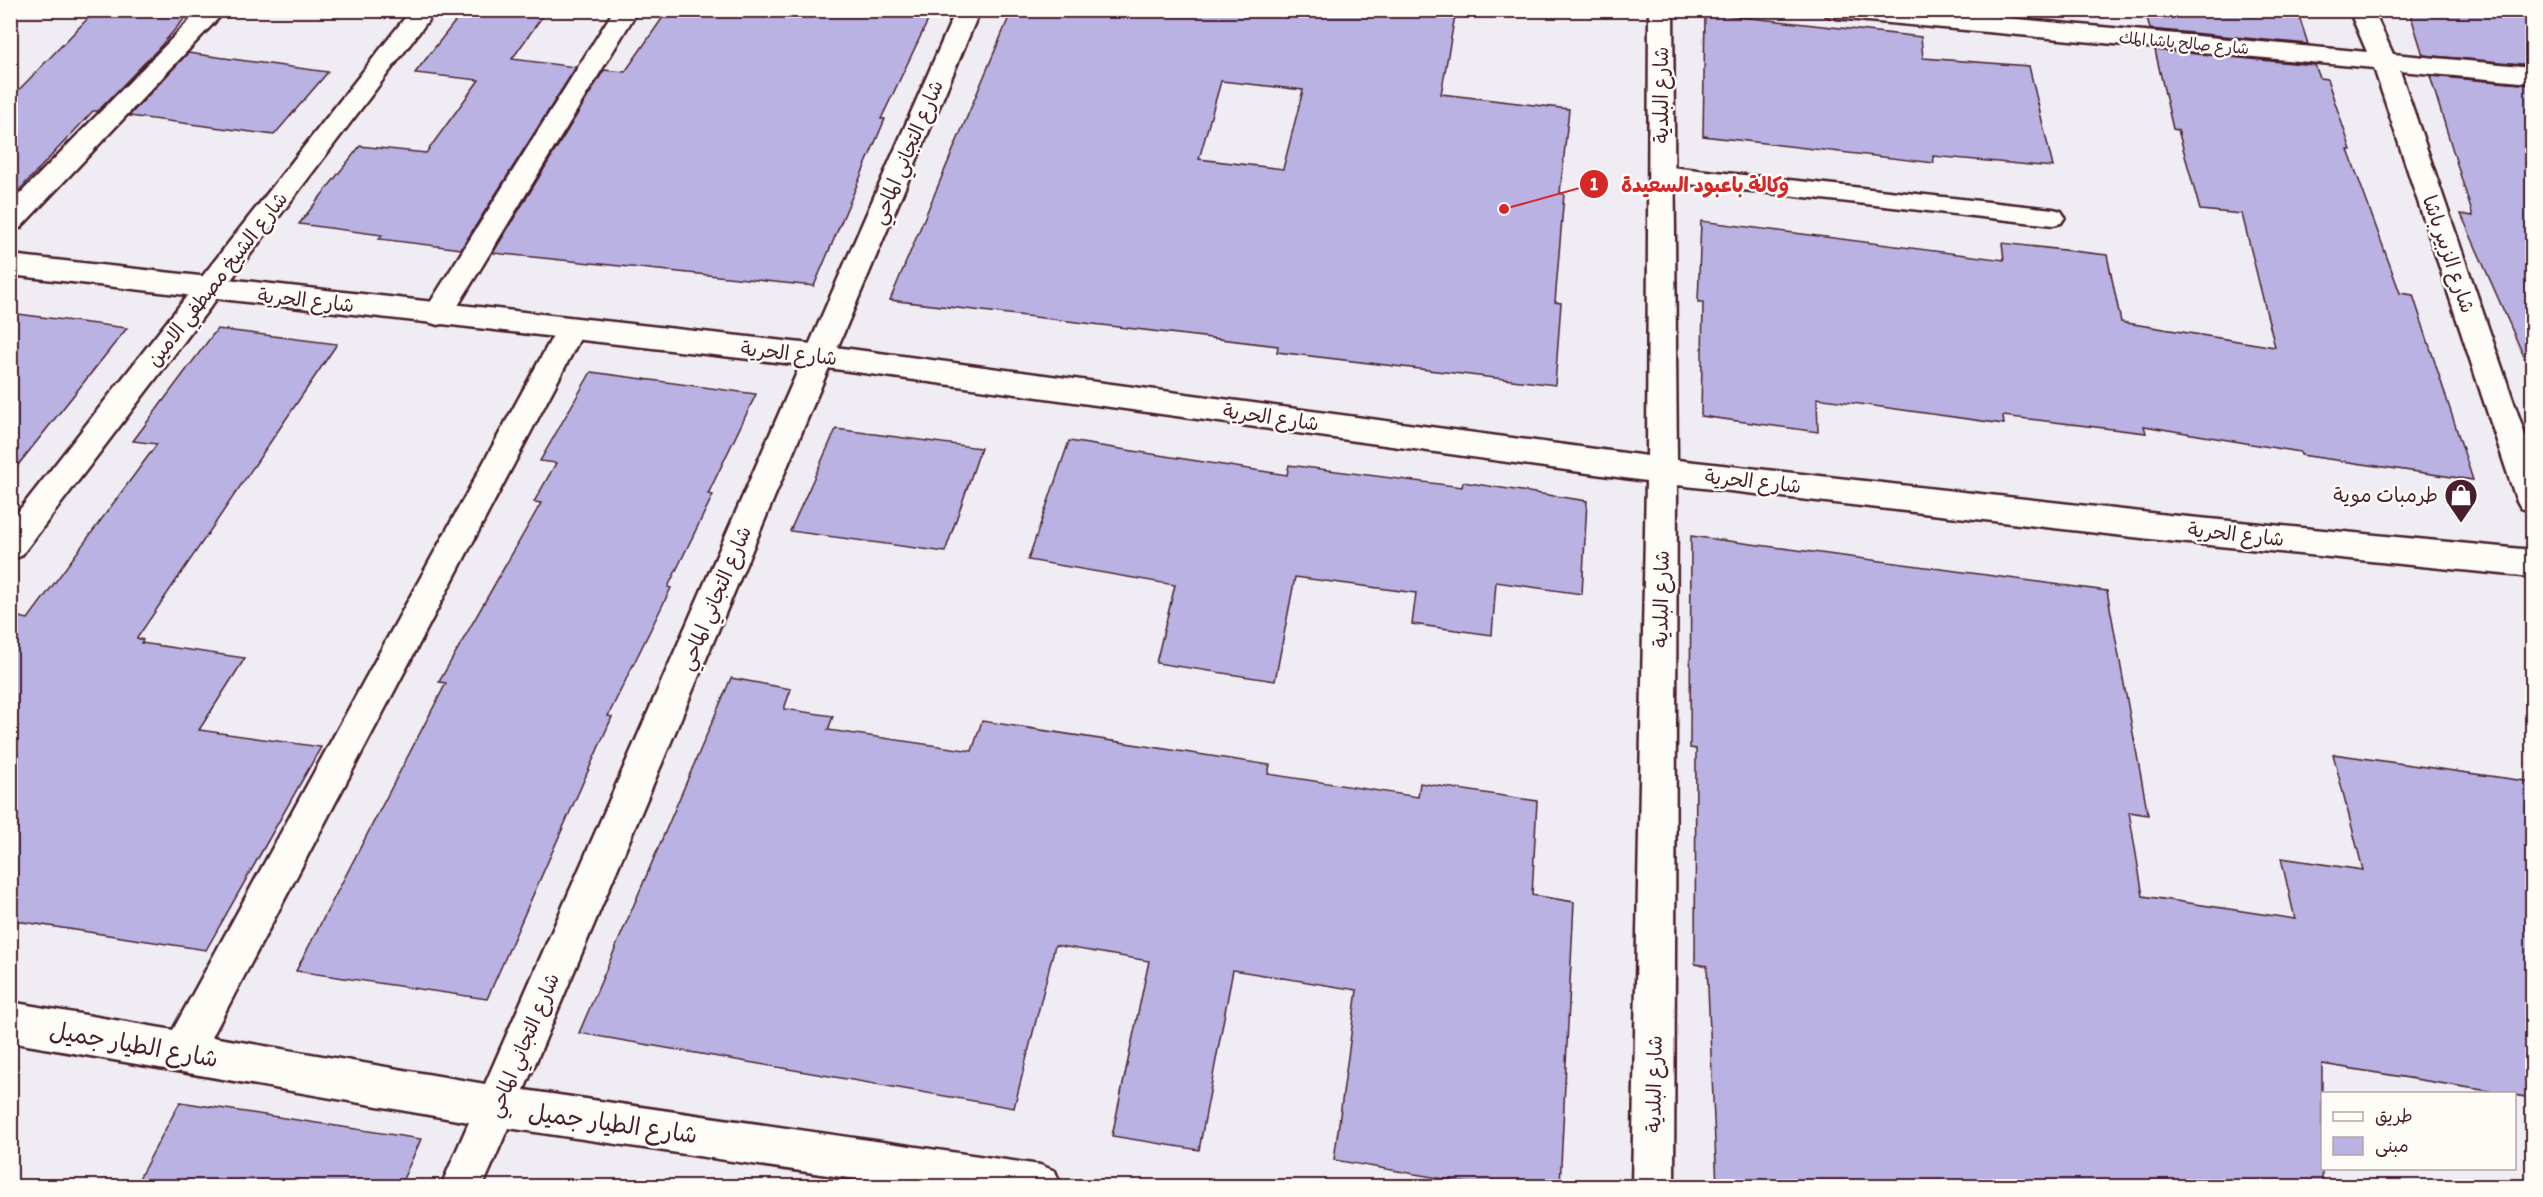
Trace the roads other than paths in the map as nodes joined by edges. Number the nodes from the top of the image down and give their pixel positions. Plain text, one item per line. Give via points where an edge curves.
1 (214, 10) edge
2 (424, 10) edge
3 (626, 10) edge
4 (968, 10) edge
5 (1661, 10) edge
6 (1835, 10) edge
7 (2361, 10) edge
8 (2020, 19) edge
9 (2384, 61) junction
10 (2532, 75) edge
11 (1661, 174) junction
12 (2053, 217) dead end
13 (10, 221) edge
14 (10, 265) edge
15 (209, 290) junction
16 (438, 314) junction
17 (572, 328) junction
18 (819, 356) junction
19 (1662, 471) junction
20 (2532, 499) edge
21 (10, 548) edge
22 (2532, 563) edge
23 (10, 1022) edge
24 (183, 1052) junction
25 (496, 1106) junction
26 (877, 1174) edge
27 (462, 1186) edge
28 (1040, 1186) edge
29 (1653, 1186) edge

1 - 13 street
2 - 15 street, شارع الشيخ مصطفي الامين
3 - 16 street
4 - 18 street, شارع التجاني الماحي
5 - 11 street, شارع البلدية
6 - 8 street, شارع صالح باشا المك
7 - 9 street, شارع الزبير باشا
8 - 9 street, شارع صالح باشا المك
9 - 10 street, شارع صالح باشا المك
9 - 20 street, شارع الزبير باشا
11 - 12 lane
11 - 19 street, شارع البلدية
14 - 15 street, شارع الحرية
15 - 16 street, شارع الحرية
15 - 21 street, شارع الشيخ مصطفي الامين
16 - 17 street, شارع الحرية
17 - 18 street, شارع الحرية
17 - 24 street
18 - 19 street, شارع الحرية
18 - 25 street, شارع التجاني الماحي
19 - 22 street, شارع الحرية via 2169,528
19 - 29 street, شارع البلدية
23 - 24 street, شارع الطيار جميل
24 - 25 street, شارع الطيار جميل
25 - 26 street, شارع الطيار جميل
25 - 27 street, شارع التجاني الماحي
26 - 28 street, شارع الطيار جميل

